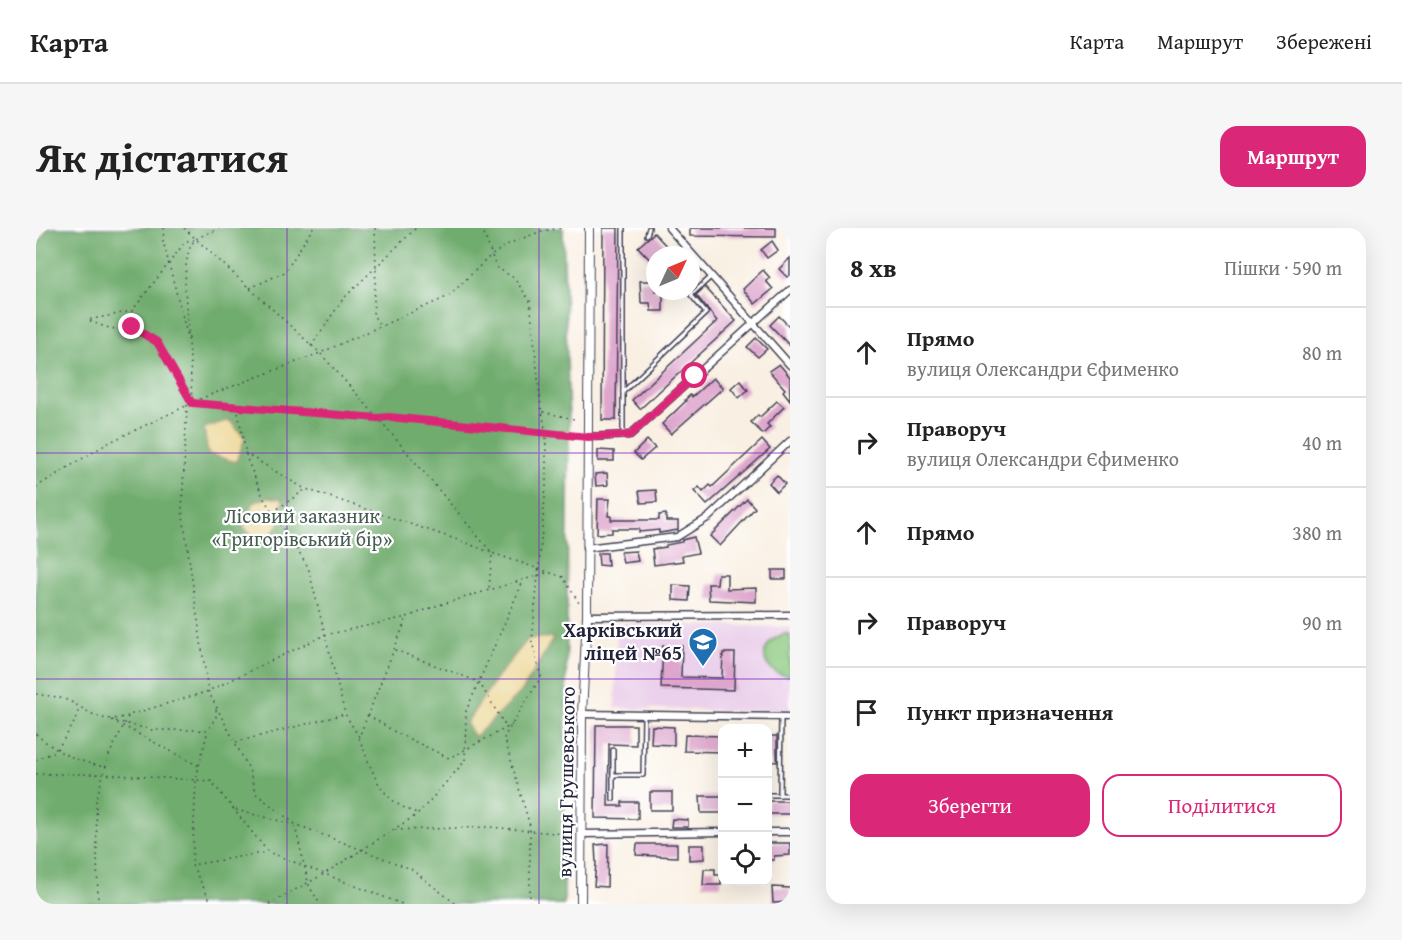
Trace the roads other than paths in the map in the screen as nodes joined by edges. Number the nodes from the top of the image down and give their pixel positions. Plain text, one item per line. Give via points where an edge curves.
1 (39, 228) edge
2 (589, 228) edge
3 (623, 228) edge
4 (649, 228) edge
5 (669, 228) edge
6 (36, 233) edge
7 (647, 235) dead end
8 (712, 276) junction
9 (790, 290) edge
10 (753, 324) junction
11 (790, 365) edge
12 (623, 392) junction
13 (623, 435) junction
14 (588, 437) junction
15 (790, 441) edge
16 (586, 548) junction
17 (790, 615) edge
18 (587, 616) junction
19 (582, 714) junction
20 (644, 715) junction
21 (781, 717) junction
22 (790, 717) edge
23 (613, 750) dead end
24 (613, 776) junction
25 (772, 795) edge
26 (780, 795) junction
27 (790, 795) edge
28 (613, 799) dead end
29 (718, 832) edge
30 (772, 832) edge
31 (790, 832) edge
32 (581, 834) junction
33 (581, 904) edge

1 - 6 street
2 - 14 street, вулиця Грушевського
3 - 12 lane
4 - 7 lane
5 - 8 street
8 - 10 street
8 - 12 lane via 691,295 706,313
9 - 10 street
10 - 11 street
10 - 13 street via 630,435
12 - 13 lane
13 - 14 street
14 - 16 street, вулиця Грушевського
15 - 16 street via 709,517 677,537
16 - 18 street, вулиця Грушевського
17 - 18 street
18 - 19 street, вулиця Грушевського
19 - 20 street
19 - 32 street, вулиця Грушевського
20 - 21 street
20 - 24 lane via 643,776
21 - 22 street
21 - 26 lane
23 - 24 lane
24 - 28 lane
25 - 26 lane
26 - 27 lane
29 - 32 street
30 - 31 street
32 - 33 street, вулиця Грушевського

